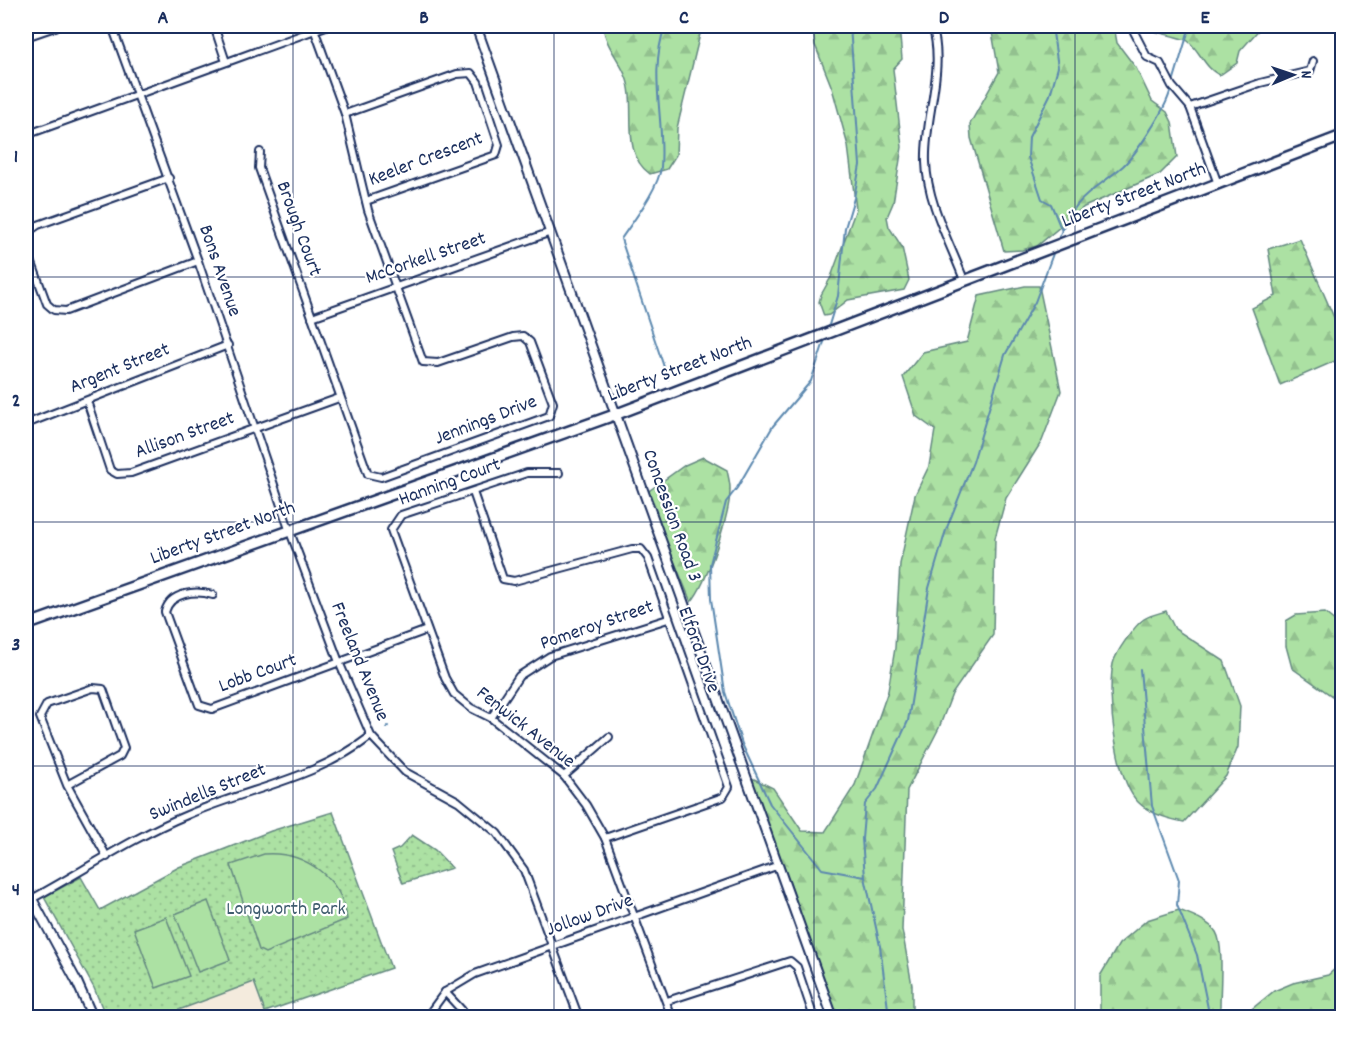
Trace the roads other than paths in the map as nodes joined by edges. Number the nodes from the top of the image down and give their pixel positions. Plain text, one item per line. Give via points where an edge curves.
1 (58, 26) edge
2 (112, 26) edge
3 (214, 26) edge
4 (326, 26) edge
5 (476, 26) edge
6 (932, 26) edge
7 (1131, 26) edge
8 (314, 28) edge
9 (26, 37) edge
10 (1313, 61) dead end
11 (226, 62) junction
12 (138, 92) junction
13 (1191, 107) junction
14 (345, 114) junction
15 (26, 135) edge
16 (1342, 136) edge
17 (260, 152) dead end
18 (168, 178) junction
19 (1218, 184) junction
20 (366, 201) junction
21 (552, 232) junction
22 (26, 238) edge
23 (26, 246) edge
24 (198, 261) junction
25 (964, 279) junction
26 (394, 287) junction
27 (312, 317) junction
28 (228, 345) junction
29 (339, 398) junction
30 (87, 401) junction
31 (617, 414) junction
32 (26, 424) edge
33 (255, 428) junction
34 (559, 473) dead end
35 (473, 492) junction
36 (289, 529) junction
37 (213, 595) dead end
38 (668, 619) junction
39 (26, 625) edge
40 (427, 630) junction
41 (339, 662) junction
42 (491, 718) junction
43 (371, 736) junction
44 (609, 737) dead end
45 (564, 776) junction
46 (67, 785) junction
47 (605, 838) junction
48 (107, 857) junction
49 (779, 865) junction
50 (26, 888) edge
51 (28, 901) edge
52 (634, 918) junction
53 (553, 947) junction
54 (445, 992) junction
55 (667, 1001) junction
56 (93, 1017) edge
57 (426, 1017) edge
58 (469, 1017) edge
59 (579, 1017) edge
60 (672, 1017) edge
61 (814, 1017) edge
62 (833, 1017) edge

1 - 9 street
2 - 12 street, Bons Avenue
3 - 11 street
4 - 8 street
5 - 21 street, Concession Road 3
6 - 25 street via 937,49 927,135 927,176
7 - 13 street via 1147,57 1160,63 1172,86
8 - 11 street
8 - 14 street
10 - 13 street via 1310,71
11 - 12 street
12 - 15 street
12 - 18 street, Bons Avenue
13 - 19 street
14 - 20 street
14 - 20 street, Keeler Crescent via 458,74 471,73 478,82 499,145 496,155
16 - 19 main road, Liberty Street North
17 - 27 street, Brough Court via 259,168
18 - 22 street via 38,225
18 - 24 street, Bons Avenue
19 - 25 main road, Liberty Street North
20 - 26 street
21 - 26 street, McCorkell Street
21 - 31 street, Concession Road 3
23 - 24 street via 47,304 54,310 66,311
24 - 28 street, Bons Avenue
25 - 31 main road, Liberty Street North
26 - 27 street, McCorkell Street
26 - 29 street, Jennings Drive via 420,357 427,364 513,337 527,338 553,403 551,413 381,477 368,474
27 - 29 street, Jennings Drive
28 - 30 street, Argent Street
28 - 33 street, Bons Avenue
29 - 33 street, Allison Street
30 - 32 street, Argent Street
30 - 33 street, Allison Street via 110,470 117,474 131,473
31 - 36 main road, Liberty Street North
31 - 49 street, Concession Road 3
33 - 36 street, Bons Avenue
34 - 35 street, Hanning Court via 527,473
35 - 38 street, Elford Drive via 503,579 514,581 641,549 648,558
35 - 40 street, Hanning Court via 401,515 391,530
36 - 39 main road, Liberty Street North
36 - 41 street, Freeland Avenue
37 - 41 street, Lobb Court via 201,592 179,596 167,604 165,612 199,705 212,709
38 - 42 street, Pomeroy Street via 550,656 519,676
38 - 47 street, Elford Drive via 729,787 723,797
40 - 41 street
40 - 42 street, Fenwick Avenue via 454,694
41 - 43 street, Freeland Avenue
42 - 45 street, Fenwick Avenue
43 - 48 street, Swindells Street via 314,772 188,814
43 - 53 street, Freeland Avenue via 405,772 458,801 497,833 524,870
44 - 45 street
45 - 47 street, Fenwick Avenue
46 - 46 street via 40,717 47,704 93,688 103,689 124,748 120,756
46 - 48 street
47 - 52 street, Fenwick Avenue
48 - 51 street, Swindells Street
49 - 52 street, Jollow Drive
49 - 62 street, Concession Road 3
50 - 51 street
51 - 56 street via 73,974
52 - 53 street, Jollow Drive
52 - 55 street, Fenwick Avenue
53 - 54 street, Jollow Drive via 474,974
53 - 59 street, Freeland Avenue
54 - 57 street, Jollow Drive
54 - 58 street
55 - 60 street, Fenwick Avenue
55 - 61 street via 790,960

